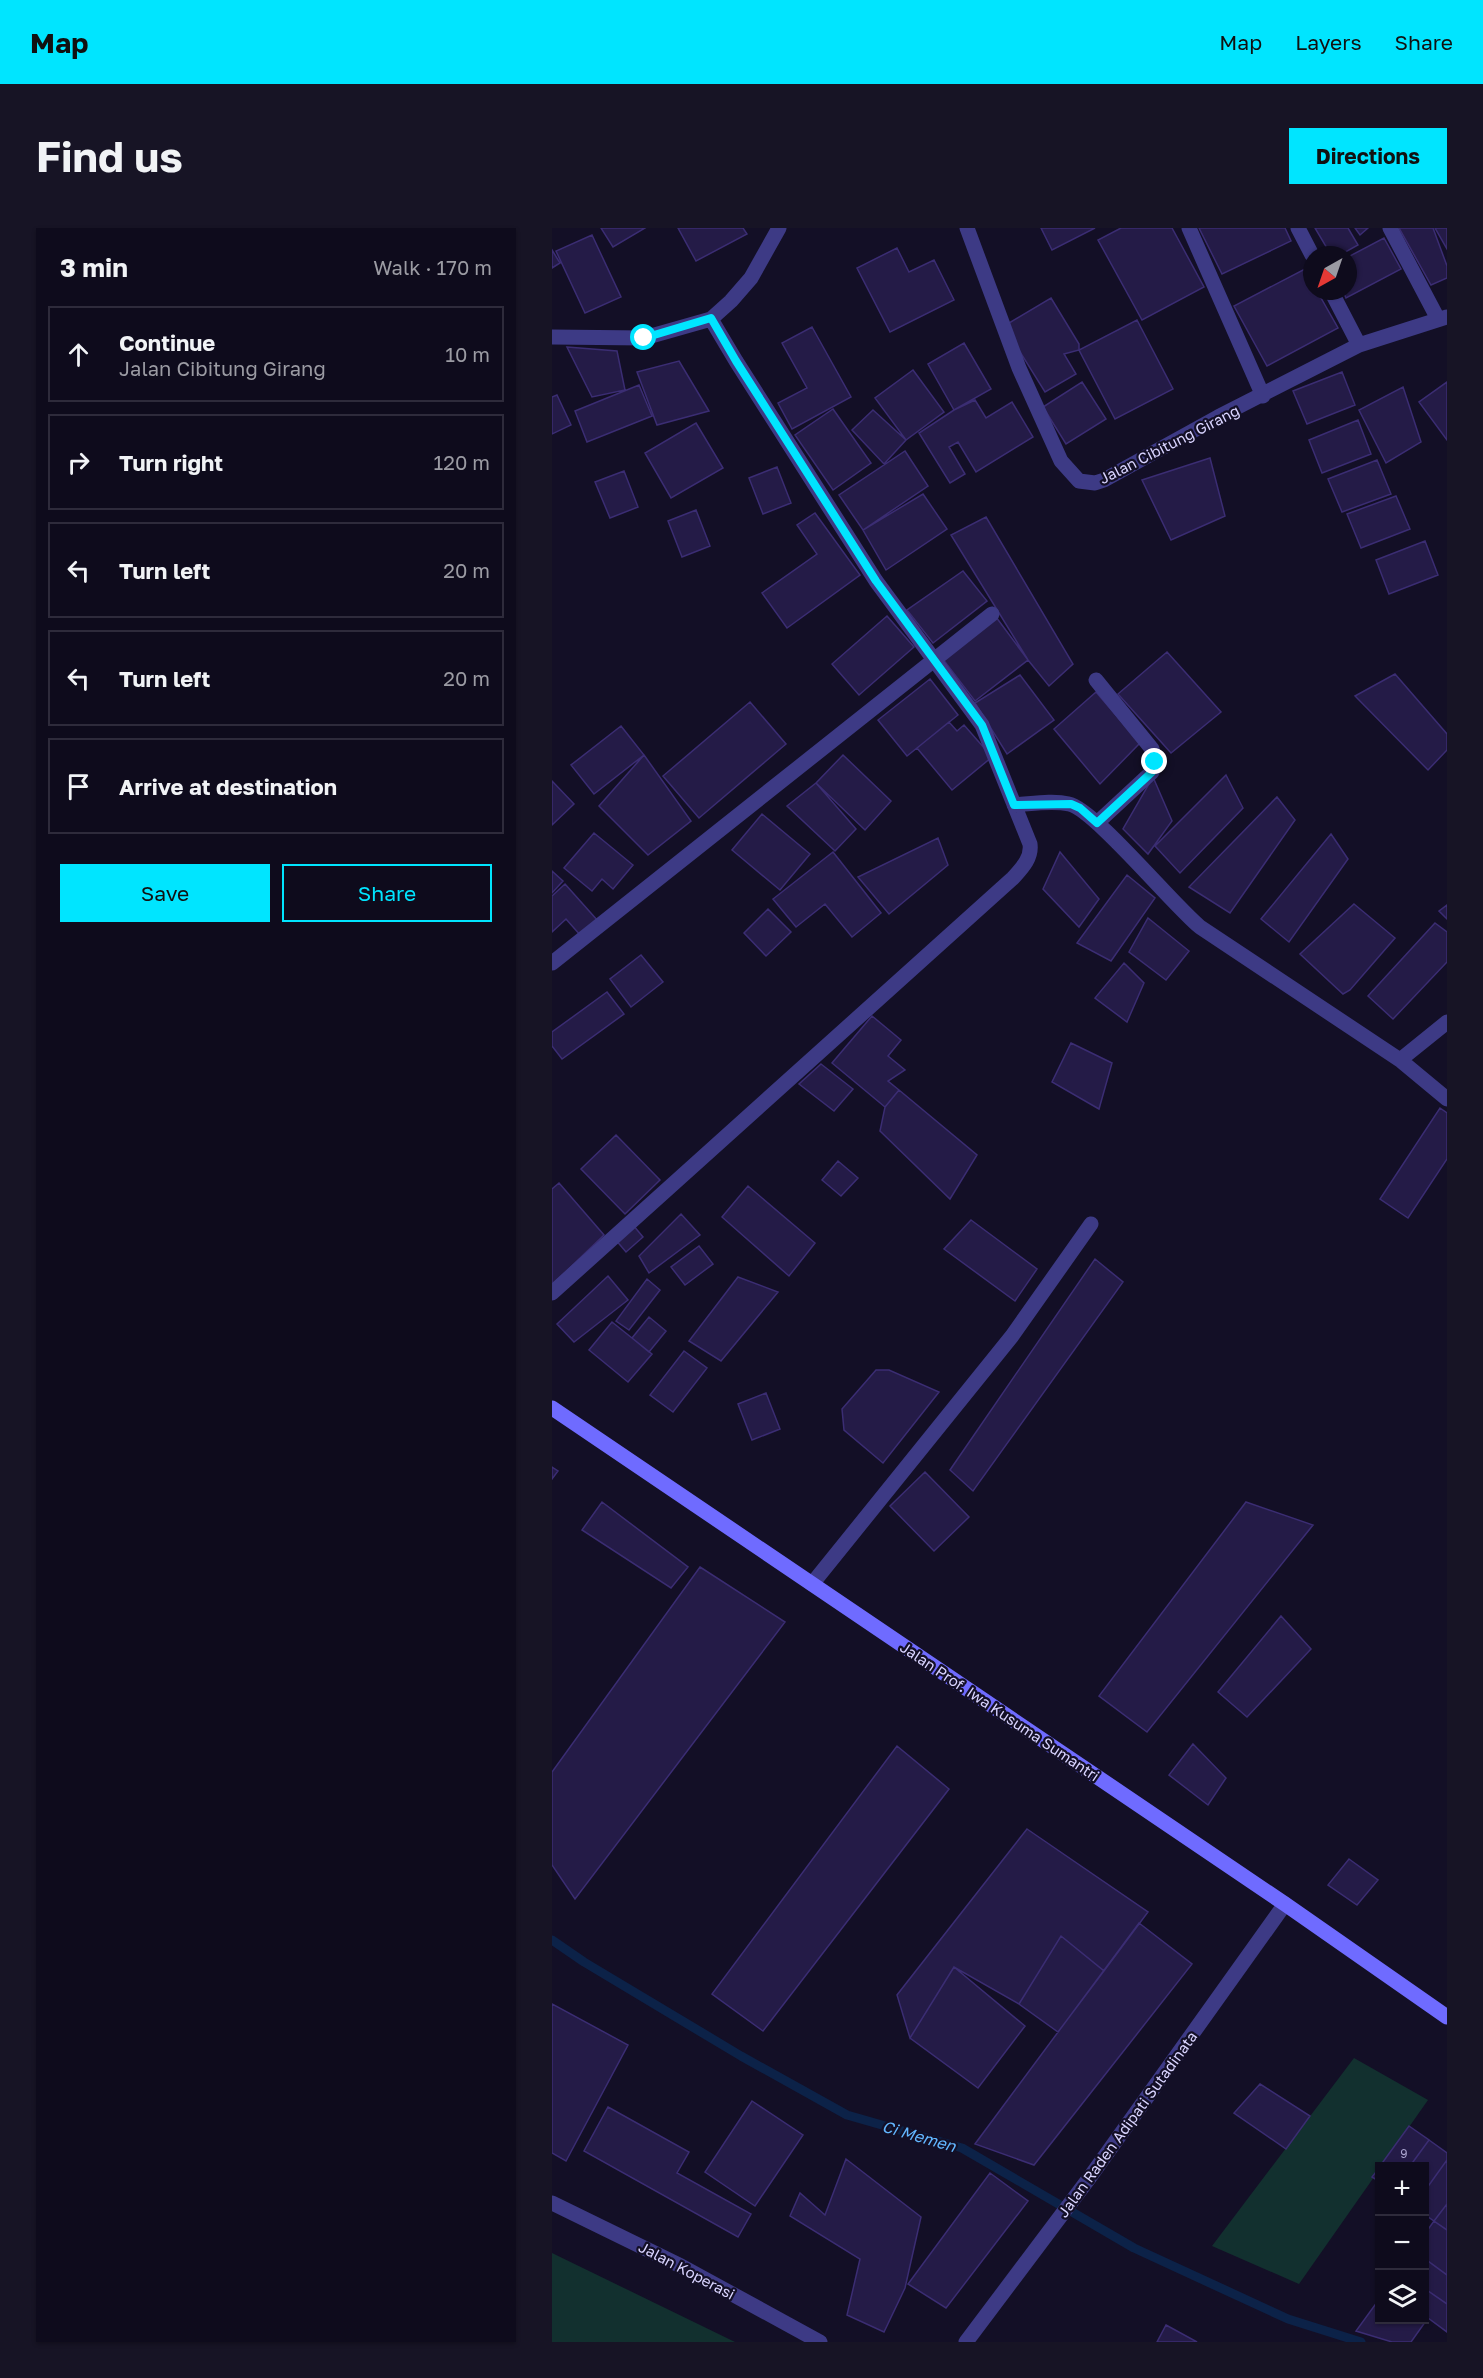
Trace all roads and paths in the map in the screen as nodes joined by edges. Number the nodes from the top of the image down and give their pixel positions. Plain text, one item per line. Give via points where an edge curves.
1 (779, 228) edge
2 (967, 228) edge
3 (1189, 228) edge
4 (1298, 228) edge
5 (1390, 228) edge
6 (1307, 246) edge
7 (1336, 300) edge
8 (711, 318) junction
9 (1442, 318) edge
10 (552, 337) edge
11 (1359, 345) junction
12 (1263, 396) junction
13 (992, 614) dead end
14 (934, 659) junction
15 (1096, 680) dead end
16 (1014, 805) junction
17 (1097, 823) junction
18 (552, 963) edge
19 (1447, 1022) edge
20 (1400, 1060) junction
21 (1447, 1099) edge
22 (1091, 1224) dead end
23 (552, 1293) edge
24 (552, 1408) edge
25 (812, 1584) junction
26 (1285, 1904) junction
27 (1447, 2017) edge
28 (552, 2203) edge
29 (820, 2342) edge
30 (966, 2342) edge

1 - 8 street via 751,278
2 - 12 street, Jalan Cibitung Girang via 1019,368 1061,461 1079,481 1104,480
3 - 12 street
4 - 6 street
5 - 9 street
7 - 11 street
8 - 10 street via 644,338
8 - 14 street via 876,581
9 - 11 street, Jalan Cibitung Girang
11 - 12 street, Jalan Cibitung Girang
13 - 14 street
14 - 16 street via 982,725
14 - 18 street
15 - 17 street via 1152,748 1155,762 1152,772
16 - 17 street via 1071,804
16 - 23 street via 1030,844 1031,852 1022,868
17 - 20 street via 1200,927
19 - 20 street
20 - 21 street
22 - 25 street via 1012,1336
24 - 25 main road, Jalan Prof. Iwa Kusuma Sumantri
25 - 26 main road, Jalan Prof. Iwa Kusuma Sumantri
26 - 27 main road, Jalan Prof. Iwa Kusuma Sumantri
26 - 30 street, Jalan Raden Adipati Sutadinata via 1090,2177
28 - 29 street, Jalan Koperasi via 681,2266

